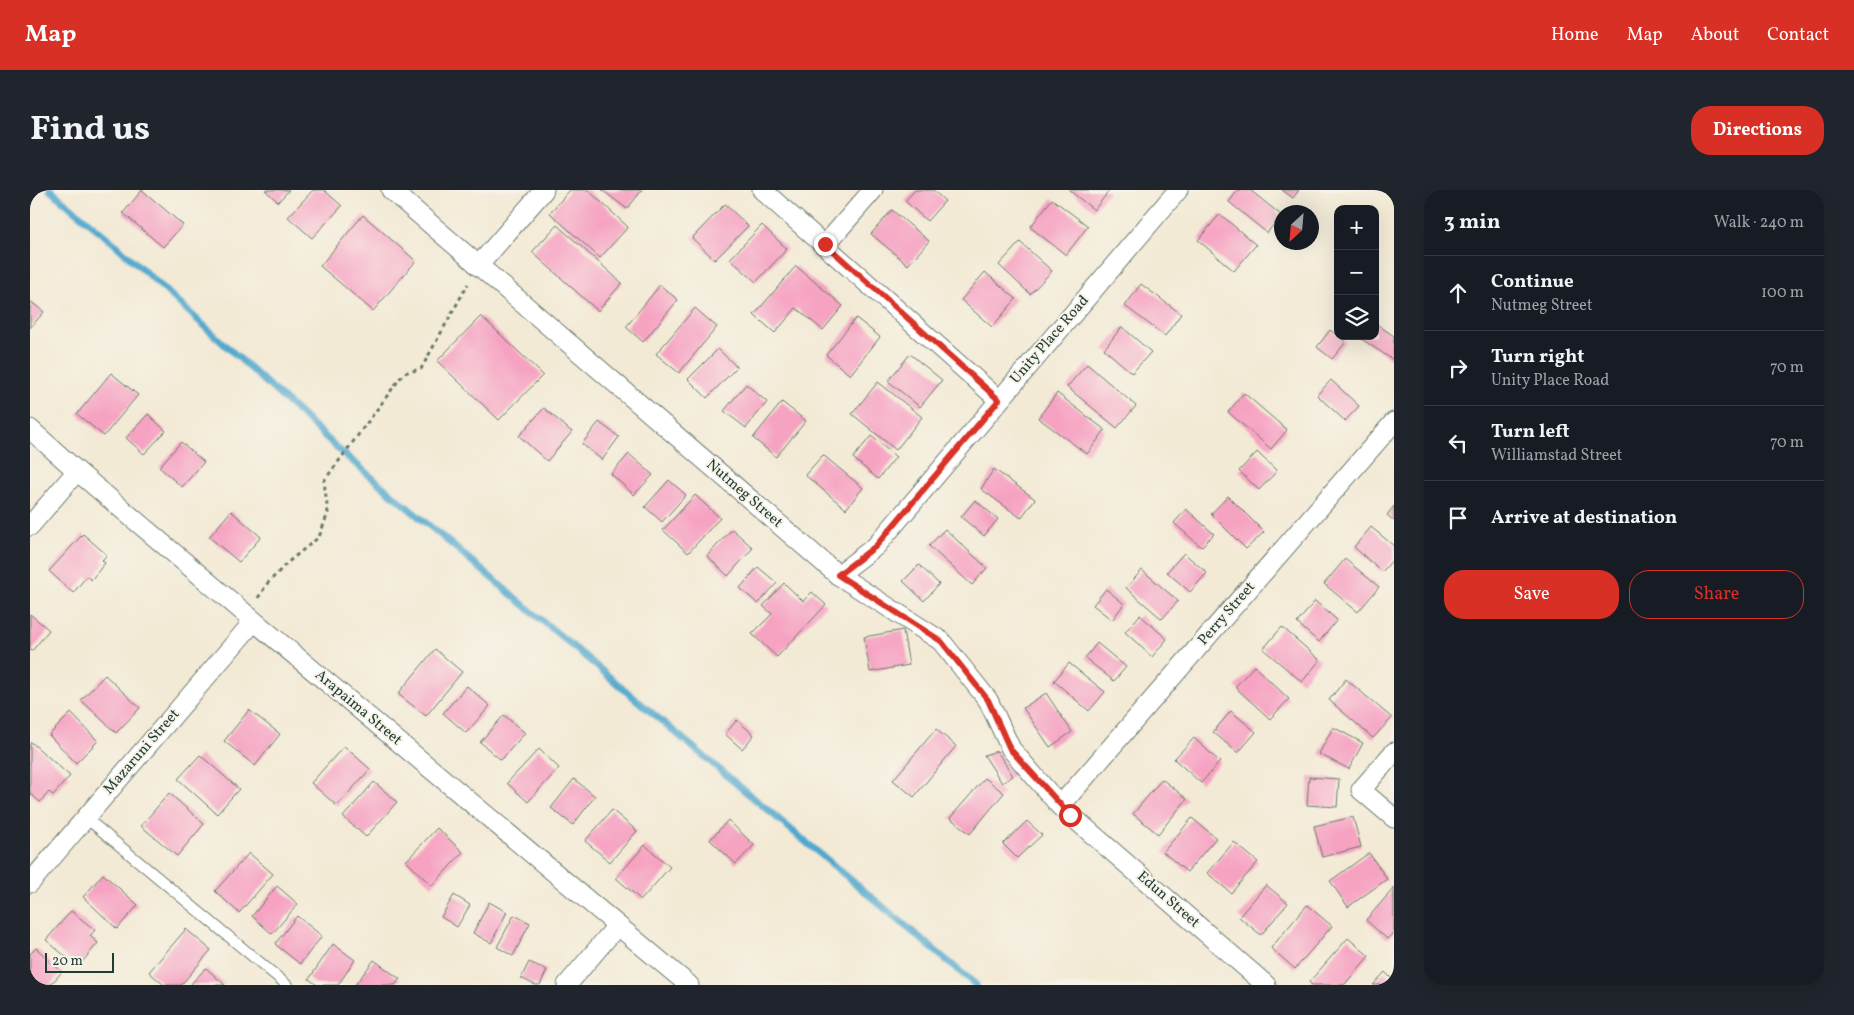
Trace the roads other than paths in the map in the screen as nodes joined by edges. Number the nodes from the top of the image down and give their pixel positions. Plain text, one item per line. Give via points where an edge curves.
1 (391, 190) edge
2 (544, 190) edge
3 (762, 190) edge
4 (873, 190) edge
5 (1178, 190) edge
6 (825, 244) junction
7 (478, 266) junction
8 (999, 400) junction
9 (1394, 422) edge
10 (30, 429) edge
11 (77, 471) junction
12 (30, 526) edge
13 (838, 575) junction
14 (250, 618) junction
15 (1394, 752) edge
16 (1065, 810) junction
17 (85, 817) junction
18 (1394, 818) edge
19 (30, 883) edge
20 (617, 926) junction
21 (287, 985) edge
22 (567, 985) edge
23 (689, 985) edge
24 (1266, 985) edge

1 - 7 street, Nutmeg Street
2 - 7 street
3 - 6 street
4 - 6 street
5 - 8 street, Unity Place Road
6 - 8 street
7 - 13 street, Nutmeg Street
8 - 13 street, Unity Place Road via 876,546
9 - 16 street, Perry Street
10 - 11 street, Arapaima Street
11 - 12 street
11 - 14 street, Arapaima Street
13 - 16 street, Nutmeg Street via 941,641 988,700 1010,749
14 - 17 street, Mazaruni Street
14 - 20 street, Arapaima Street
15 - 18 street via 1361,790
16 - 24 street, Edun Street
17 - 19 street, Mazaruni Street
17 - 21 lane
20 - 22 street
20 - 23 street, Arapaima Street

